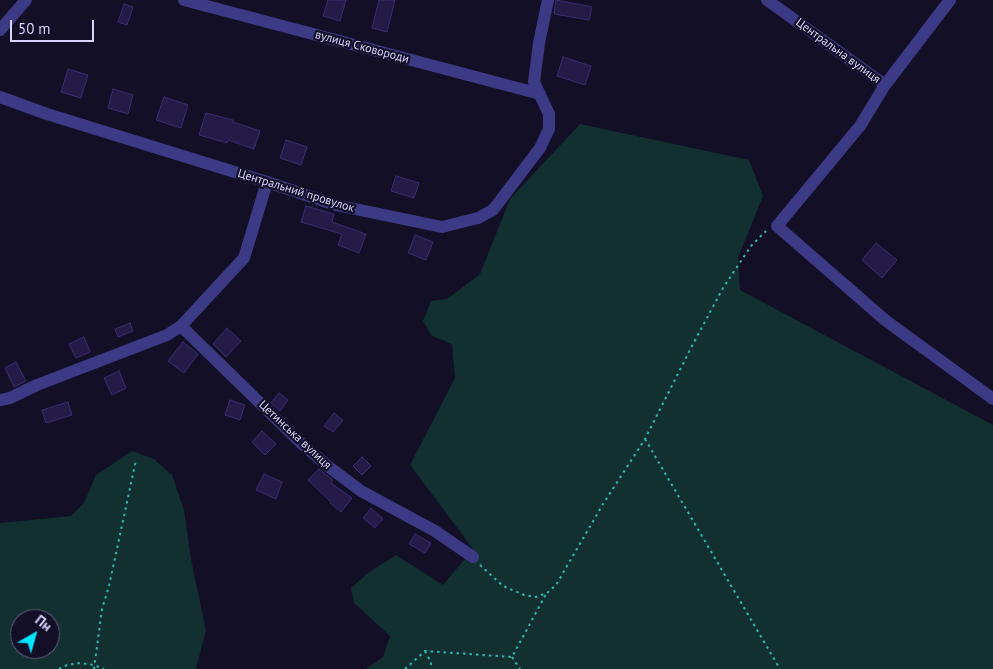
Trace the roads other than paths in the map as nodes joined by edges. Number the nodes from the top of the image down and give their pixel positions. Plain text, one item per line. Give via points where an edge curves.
1 (26, 0) edge
2 (184, 0) edge
3 (548, 0) edge
4 (767, 0) edge
5 (950, 0) edge
6 (0, 30) edge
7 (884, 85) junction
8 (540, 94) junction
9 (0, 98) edge
10 (266, 182) junction
11 (182, 326) junction
12 (993, 399) edge
13 (0, 400) edge
14 (473, 557) road end

1 - 6 street
2 - 8 street, вулиця Сковороди
3 - 8 street via 534,82
4 - 7 street, Центральна вулиця
5 - 7 street
7 - 12 street via 860,126 777,226 885,320
8 - 10 street, Центральний провулок via 549,114 550,130 493,210 478,218 442,227 336,206
9 - 10 street, Центральний провулок
10 - 11 street via 244,258
11 - 13 street via 167,335
11 - 14 street, Цетинська вулиця via 301,444 329,467 361,491 435,531

